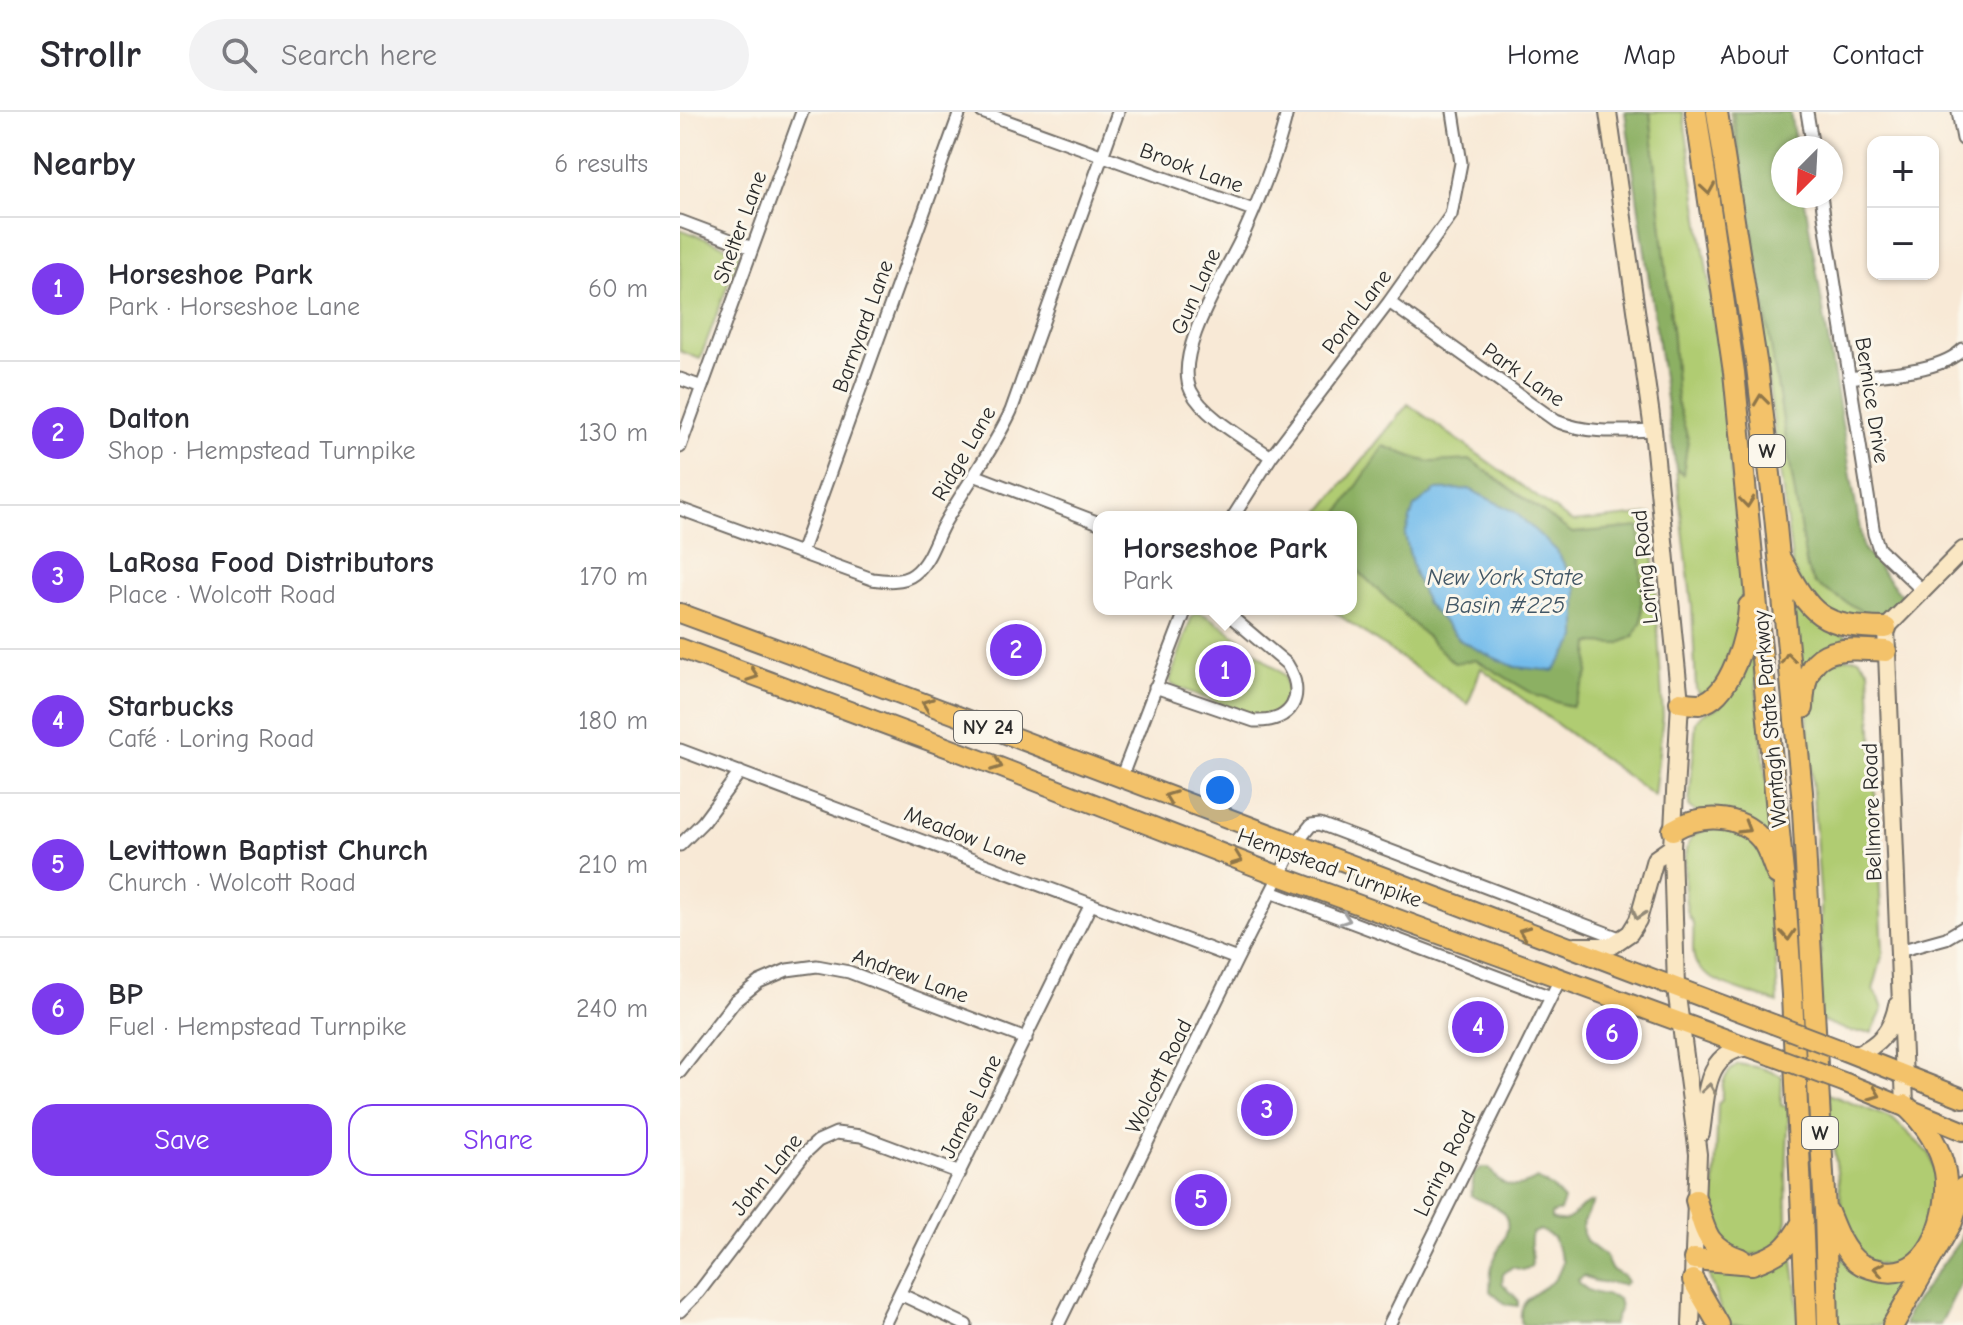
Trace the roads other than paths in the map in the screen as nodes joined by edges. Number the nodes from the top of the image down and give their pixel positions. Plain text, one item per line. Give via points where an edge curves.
1 (802, 112) edge
2 (960, 112) edge
3 (982, 112) edge
4 (1118, 112) edge
5 (1287, 112) edge
6 (1453, 112) edge
7 (1608, 112) edge
8 (1696, 112) edge
9 (1717, 112) edge
10 (1807, 112) edge
11 (1958, 112) edge
12 (1811, 136) edge
13 (1963, 139) edge
14 (1102, 155) junction
15 (1823, 208) edge
16 (1253, 210) junction
17 (680, 221) edge
18 (752, 248) junction
19 (1389, 302) junction
20 (1963, 349) edge
21 (1849, 378) junction
22 (680, 379) edge
23 (702, 387) junction
24 (1653, 430) junction
25 (680, 447) edge
26 (1271, 457) junction
27 (974, 475) junction
28 (680, 509) edge
29 (1237, 511) edge
30 (1093, 521) edge
31 (1752, 550) junction
32 (1963, 550) edge
33 (801, 553) junction
34 (1778, 554) junction
35 (1923, 591) junction
36 (680, 613) edge
37 (1184, 615) edge
38 (1229, 615) edge
39 (1886, 628) junction
40 (680, 648) edge
41 (1886, 651) junction
42 (1155, 687) junction
43 (1680, 702) junction
44 (680, 750) edge
45 (740, 772) junction
46 (1121, 778) junction
47 (1802, 792) junction
48 (1672, 838) junction
49 (680, 845) edge
50 (1295, 845) junction
51 (1276, 884) junction
52 (1785, 893) junction
53 (1091, 904) junction
54 (1963, 928) edge
55 (1622, 939) junction
56 (1562, 946) junction
57 (1899, 951) junction
58 (1237, 959) junction
59 (1561, 977) junction
60 (1901, 984) junction
61 (1676, 988) junction
62 (1551, 997) junction
63 (1681, 1021) junction
64 (1026, 1039) junction
65 (1750, 1047) junction
66 (1850, 1053) junction
67 (680, 1072) edge
68 (1904, 1073) junction
69 (1963, 1098) edge
70 (1905, 1105) junction
71 (1963, 1131) edge
72 (1698, 1154) junction
73 (960, 1173) junction
74 (1963, 1188) edge
75 (1696, 1200) junction
76 (1825, 1203) junction
77 (1803, 1221) junction
78 (1752, 1264) junction
79 (1694, 1269) junction
80 (900, 1294) junction
81 (680, 1311) edge
82 (884, 1325) edge
83 (966, 1325) edge
84 (1058, 1325) edge
85 (1389, 1325) edge
86 (1691, 1325) edge
87 (1719, 1325) edge
88 (1807, 1325) edge
89 (1828, 1325) edge
90 (1893, 1325) edge

1 - 18 street, Shelter Lane
2 - 33 street, Barnyard Lane
3 - 14 street, Brook Lane
4 - 14 street, Ridge Lane
5 - 16 street, Gun Lane
6 - 19 street, Pond Lane via 1461,163 1451,215
7 - 24 street, Loring Road
8 -> 31 highway, Wantagh State Parkway / W via 1734,372
34 -> 9 highway, Wantagh State Parkway / W via 1757,367
10 - 12 street
11 - 13 street
14 - 16 street, Brook Lane
14 - 27 street, Ridge Lane via 1011,411
15 - 21 street, Bernice Drive
16 - 26 street, Gun Lane via 1205,308 1187,373 1199,403
17 - 18 street
18 - 23 street, Shelter Lane
19 - 24 street, Park Lane via 1556,421 1593,431
19 - 26 street, Pond Lane
20 - 21 street via 1918,369
21 - 35 street, Bernice Drive via 1879,549
22 - 23 street
23 - 25 street, Shelter Lane
24 - 43 street, Loring Road
26 - 29 street, Pond Lane
27 - 30 street
27 - 33 street, Ridge Lane via 925,563 907,578 872,579
28 - 33 street, Ridge Lane
31 - 43 highway via 1748,625 1736,661 1722,690 1699,704
31 - 52 highway, Wantagh State Parkway / W
32 - 35 street
34 - 39 highway via 1802,597 1823,617 1848,627
47 -> 34 highway, Wantagh State Parkway / W
35 - 39 street
46 -> 36 main road, Hempstead Turnpike / NY 24
37 - 42 street
38 - 42 street via 1287,664 1296,692 1285,715 1254,721
39 - 41 street, Bellmore Road
40 -> 51 main road, Hempstead Turnpike / NY 24 via 975,757
41 - 47 highway via 1845,648 1816,661 1804,687
41 - 57 street, Bellmore Road
42 - 46 street
43 - 48 street, Loring Road
44 - 45 street, Meadow Lane
45 - 49 street
45 - 53 street, Meadow Lane
50 -> 46 main road, Hempstead Turnpike / NY 24
47 - 76 highway, Wantagh State Parkway / W
48 -> 52 highway via 1688,821 1712,817 1736,822 1764,842
48 -> 55 street via 1655,859 1638,920
48 - 61 street, Loring Road
50 - 51 street, Wolcott Road
50 - 55 street, Hempstead Turnpike via 1311,825 1320,824
56 -> 50 main road, Hempstead Turnpike / NY 24
51 - 58 street, Wolcott Road
51 - 59 main road, Hempstead Turnpike / NY 24
51 -> 62 street, Hempstead Turnpike
52 -> 77 highway, Wantagh State Parkway / W
53 - 58 street, Meadow Lane
53 - 64 street, James Lane
54 - 57 street
55 - 56 street via 1611,946
56 - 61 main road, Hempstead Turnpike / NY 24
57 - 60 street, Bellmore Road
58 - 84 street, Wolcott Road
59 - 62 street, Loring Road
59 - 63 main road, Hempstead Turnpike / NY 24
60 - 66 street via 1888,1031 1873,1047
60 - 68 street, Bellmore Road
61 - 63 street, Loring Road
61 - 66 main road, Hempstead Turnpike / NY 24, bridge
62 - 85 street, Loring Road
63 - 65 main road, Hempstead Turnpike / NY 24
63 - 72 street, Loring Road
64 - 67 street, Andrew Lane via 849,972 817,966 787,970 759,982 735,1001
64 - 73 street, James Lane
65 -> 70 main road, Hempstead Turnpike / NY 24, bridge
72 -> 65 street via 1713,1070 1727,1053
66 - 68 main road, Hempstead Turnpike / NY 24
68 - 69 main road, Hempstead Turnpike / NY 24
68 - 70 street, Bellmore Road
70 - 71 main road, Hempstead Turnpike / NY 24
70 -> 76 highway via 1924,1123 1945,1173 1941,1223 1926,1251 1905,1270 1871,1269 1843,1246
72 - 75 street
73 - 80 street, James Lane
73 - 81 street, John Lane via 861,1136 828,1136 805,1153
74 - 90 highway via 1952,1222
75 - 78 highway via 1710,1241 1724,1254
75 - 79 street
76 - 89 highway, Wantagh State Parkway / W
77 - 78 highway via 1780,1253
77 - 88 highway, Wantagh State Parkway / W
78 - 79 highway
79 - 86 street
79 - 87 highway
80 - 82 street, James Lane
80 - 83 street

